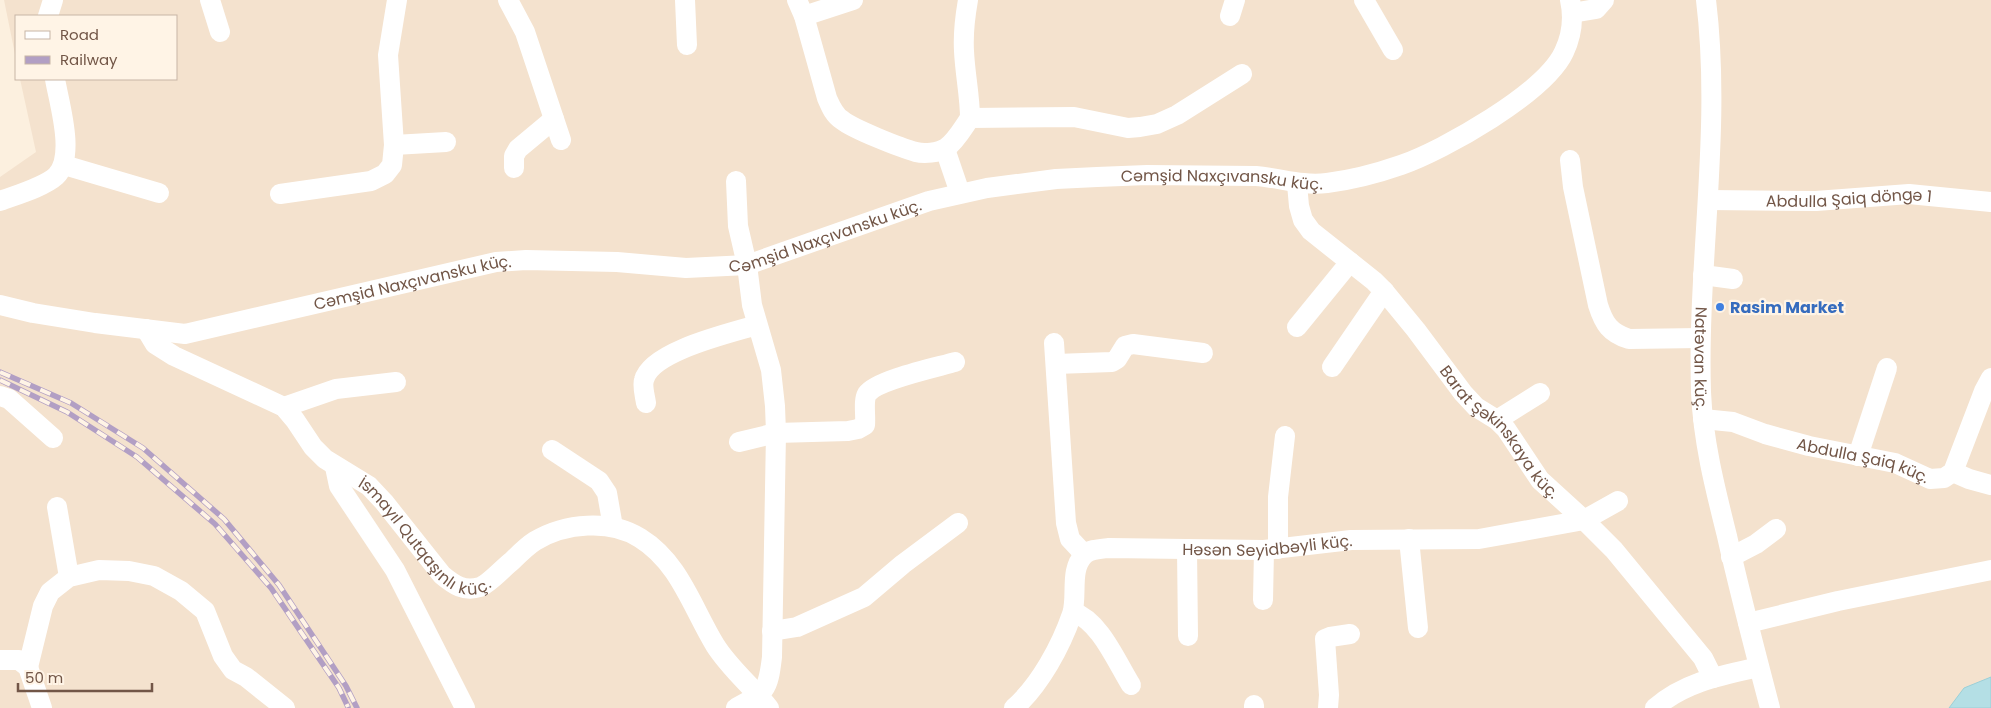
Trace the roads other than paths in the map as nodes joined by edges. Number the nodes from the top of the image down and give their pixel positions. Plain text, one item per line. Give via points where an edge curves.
1 (54, 0) edge
2 (210, 0) edge
3 (397, 0) edge
4 (508, 0) edge
5 (685, 0) edge
6 (853, 0) edge
7 (968, 0) edge
8 (1364, 0) edge
9 (1604, 0) edge
10 (1706, 0) edge
11 (1571, 7) edge
12 (800, 8) edge
13 (48, 15) edge
14 (220, 32) dead end
15 (687, 45) dead end
16 (1393, 50) dead end
17 (1242, 74) dead end
18 (55, 80) edge
19 (554, 118) junction
20 (970, 118) junction
21 (561, 140) dead end
22 (446, 142) dead end
23 (394, 145) junction
24 (945, 149) junction
25 (1570, 160) dead end
26 (64, 165) junction
27 (514, 168) dead end
28 (736, 181) dead end
29 (1297, 184) junction
30 (159, 193) dead end
31 (960, 193) junction
32 (280, 194) dead end
33 (1708, 200) junction
34 (0, 201) edge
35 (1991, 202) edge
36 (1350, 262) junction
37 (747, 265) junction
38 (1703, 276) junction
39 (1733, 279) dead end
40 (1384, 291) junction
41 (0, 306) edge
42 (757, 325) junction
43 (1296, 327) dead end
44 (146, 329) junction
45 (1700, 338) junction
46 (1054, 343) dead end
47 (1203, 353) dead end
48 (955, 362) dead end
49 (1056, 364) junction
50 (1332, 367) dead end
51 (1887, 368) dead end
52 (1991, 378) edge
53 (396, 382) dead end
54 (1540, 393) dead end
55 (0, 396) edge
56 (646, 403) dead end
57 (284, 408) junction
58 (1703, 419) junction
59 (1497, 420) junction
60 (776, 433) junction
61 (1285, 436) dead end
62 (52, 438) dead end
63 (739, 442) dead end
64 (552, 450) dead end
65 (1858, 456) junction
66 (335, 467) junction
67 (1953, 472) junction
68 (1991, 485) edge
69 (1618, 501) dead end
70 (57, 507) dead end
71 (1584, 520) junction
72 (958, 523) dead end
73 (612, 527) junction
74 (1776, 529) dead end
75 (1409, 539) junction
76 (1187, 549) junction
77 (1271, 549) junction
78 (1084, 554) junction
79 (1731, 557) junction
80 (1991, 570) edge
81 (69, 577) junction
82 (1263, 600) dead end
83 (1073, 612) junction
84 (1748, 623) junction
85 (1418, 628) dead end
86 (772, 631) junction
87 (1350, 634) dead end
88 (1188, 636) dead end
89 (0, 660) edge
90 (28, 667) junction
91 (1759, 667) junction
92 (1713, 678) junction
93 (1131, 685) dead end
94 (764, 702) edge
95 (42, 708) edge
96 (285, 708) edge
97 (465, 708) edge
98 (736, 708) edge
99 (1014, 708) edge
100 (1328, 708) edge
101 (1655, 708) edge
102 (1770, 708) edge

1 - 13 street
2 - 14 street
3 - 23 street via 388,55
4 - 19 street via 525,32
5 - 15 street
6 - 12 street
7 - 20 street via 964,50
8 - 16 street
9 - 11 street via 1596,9
10 - 33 street, Natəvan küç. via 1711,72
11 - 29 street, Cəmşid Naxçıvansku küç. via 1572,31 1564,53 1551,71 1540,83 1469,132 1401,165 1328,183
12 - 24 street via 827,98 841,120 916,152
17 - 20 street via 1177,115 1140,127 1128,128 1074,117
18 - 26 street via 66,144
19 - 21 street
19 - 27 street via 518,149
20 - 24 street
22 - 23 street
23 - 32 street via 392,166 371,181
24 - 31 street
25 - 45 street via 1602,320 1618,336 1629,340
26 - 30 street
26 - 34 street via 56,176
28 - 37 street via 738,226
29 - 31 street, Cəmşid Naxçıvansku küç. via 1256,176 1137,175 1056,179
29 - 36 street, Barat Şəkinskaya küç. via 1303,220 1311,231
31 - 37 street, Cəmşid Naxçıvansku küç.
33 - 35 street, Abdulla Şaiq döngə 1 via 1816,201 1909,194
33 - 38 street, Natəvan küç.
36 - 40 street, Barat Şəkinskaya küç.
36 - 43 street
37 - 42 street
37 - 44 street, Cəmşid Naxçıvansku küç. via 686,268 617,262 496,262 185,334
38 - 39 street
38 - 45 street, Natəvan küç.
40 - 50 street
40 - 59 street, Barat Şəkinskaya küç. via 1463,393 1476,407
41 - 44 street, Cəmşid Naxçıvansku küç.
42 - 56 street via 681,348 648,370 643,381
42 - 60 street via 771,370
44 - 57 street, İsmayıl Qutqaşınlı küç. via 155,344 174,356
45 - 58 street, Natəvan küç.
46 - 49 street
47 - 49 street via 1133,344 1125,346 1112,362
48 - 60 street via 875,386 866,399 865,425 858,429 848,432
49 - 78 street via 1066,523 1070,539
51 - 65 street
52 - 67 street, Abdulla Şaiq küç.
53 - 57 street via 336,389
54 - 59 street
55 - 62 street via 9,399
57 - 66 street, İsmayıl Qutqaşınlı küç. via 313,447
58 - 65 street, Abdulla Şaiq küç. via 1733,422 1809,446
58 - 79 street, Natəvan küç. via 1711,472
59 - 71 street, Barat Şəkinskaya küç. via 1540,480
60 - 63 street
60 - 86 street
61 - 77 street
64 - 73 street via 599,481 607,493
65 - 67 street, Abdulla Şaiq küç. via 1895,463 1930,479 1944,478
66 - 73 street, İsmayıl Qutqaşınlı küç. via 369,486 442,575 464,589 481,586 535,542 553,533 598,525
66 - 97 street via 340,486 395,570
67 - 68 street
69 - 71 street, Həsən Seyidbəyli küç.
70 - 81 street
71 - 75 street, Həsən Seyidbəyli küç. via 1479,539
71 - 92 street, Barat Şəkinskaya küç. via 1614,550 1703,658
72 - 86 street via 864,597 797,627
73 - 94 street, İsmayıl Qutqaşınlı küç. via 639,537 663,555 729,665
74 - 79 street
75 - 77 street, Həsən Seyidbəyli küç. via 1350,540
75 - 85 street
76 - 77 street, Həsən Seyidbəyli küç.
76 - 78 street, Həsən Seyidbəyli küç. via 1109,548
76 - 88 street
77 - 82 street
78 - 83 street via 1076,572
79 - 84 street, Natəvan küç.
80 - 84 street
81 - 90 street via 50,592 43,606
81 - 96 street via 99,570 129,571 154,576 181,592 205,610 223,656 233,670
83 - 93 street via 1083,616 1099,633
83 - 99 street via 1040,679
84 - 91 street, Natəvan küç.
86 - 94 street via 769,682
87 - 100 street via 1325,639
89 - 90 street via 19,660
90 - 95 street
91 - 92 street
91 - 102 street, Natəvan küç.
92 - 101 street via 1687,687
94 - 98 street

